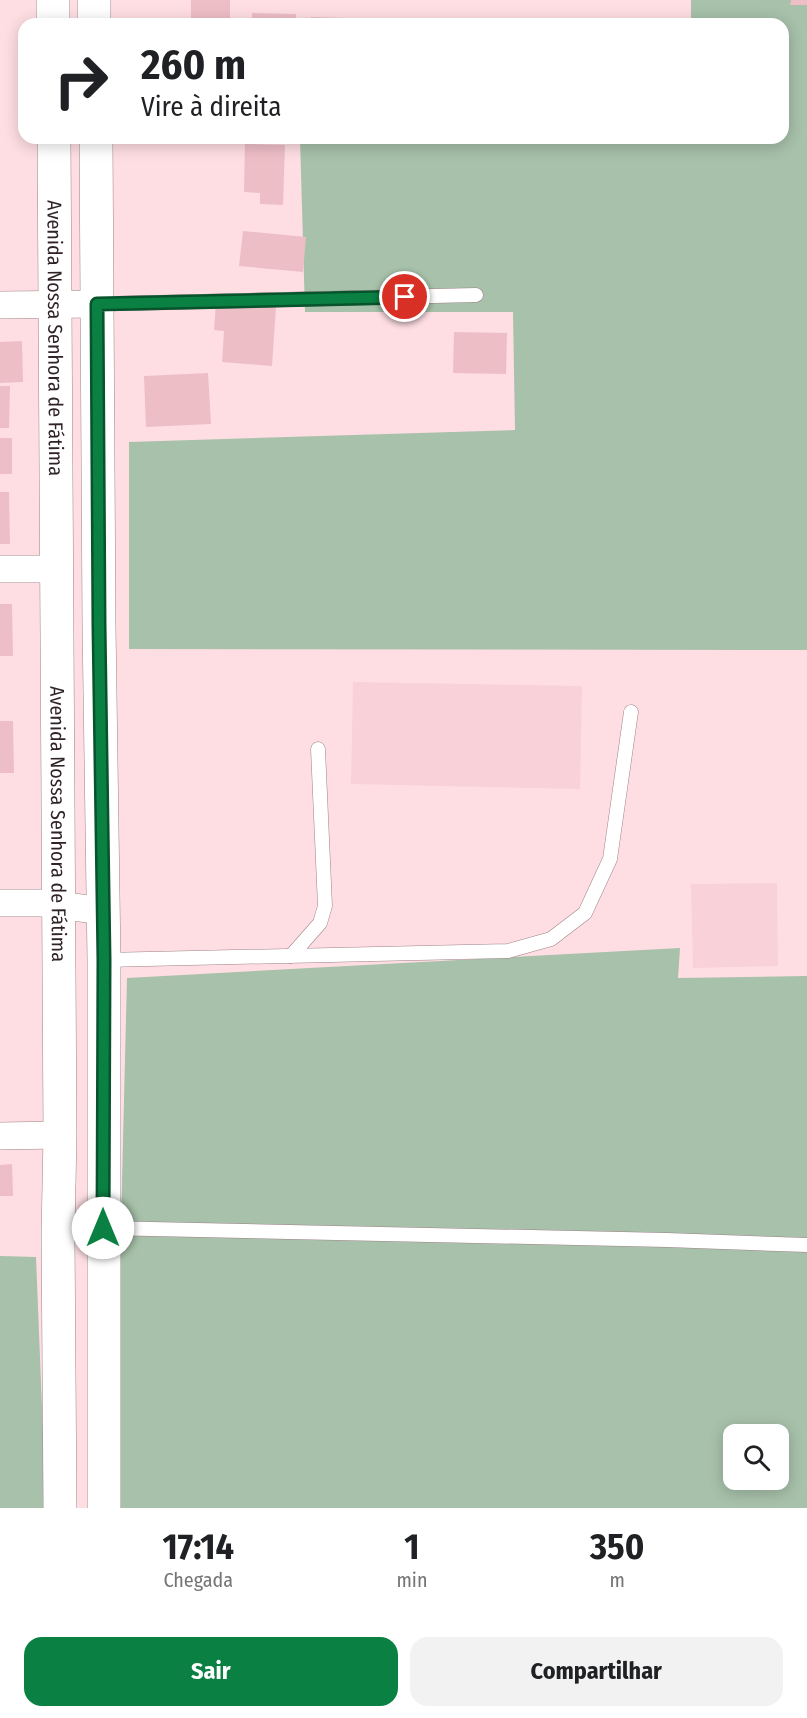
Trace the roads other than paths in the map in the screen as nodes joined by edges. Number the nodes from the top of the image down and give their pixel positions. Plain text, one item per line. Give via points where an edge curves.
1 (53, 0) edge
2 (94, 0) edge
3 (53, 18) edge
4 (94, 18) edge
5 (54, 144) edge
6 (96, 144) edge
7 (476, 295) dead end
8 (56, 304) junction
9 (97, 304) junction
10 (0, 305) edge
11 (0, 569) edge
12 (56, 569) junction
13 (99, 569) junction
14 (631, 712) dead end
15 (318, 749) dead end
16 (0, 903) edge
17 (59, 905) junction
18 (103, 911) junction
19 (291, 956) junction
20 (104, 960) junction
21 (60, 1135) junction
22 (0, 1136) edge
23 (103, 1228) junction
24 (807, 1245) edge
25 (60, 1508) edge
26 (104, 1508) edge

1 - 3 street
2 - 4 street
5 - 8 street, Avenida Nossa Senhora de Fátima
6 - 9 street
7 - 9 lane
8 - 9 street
8 - 10 street
8 - 12 street, Avenida Nossa Senhora de Fátima
9 - 13 street
11 - 12 street
12 - 13 street
12 - 17 street, Avenida Nossa Senhora de Fátima
13 - 18 street
14 - 19 lane via 610,859 585,913 551,939 508,951
15 - 19 lane via 325,906 320,923
16 - 17 street
17 - 18 street
17 - 21 street, Avenida Nossa Senhora de Fátima
18 - 20 street
19 - 20 lane
20 - 23 street
21 - 22 street
21 - 25 street, Avenida Nossa Senhora de Fátima
23 - 24 lane
23 - 26 street

